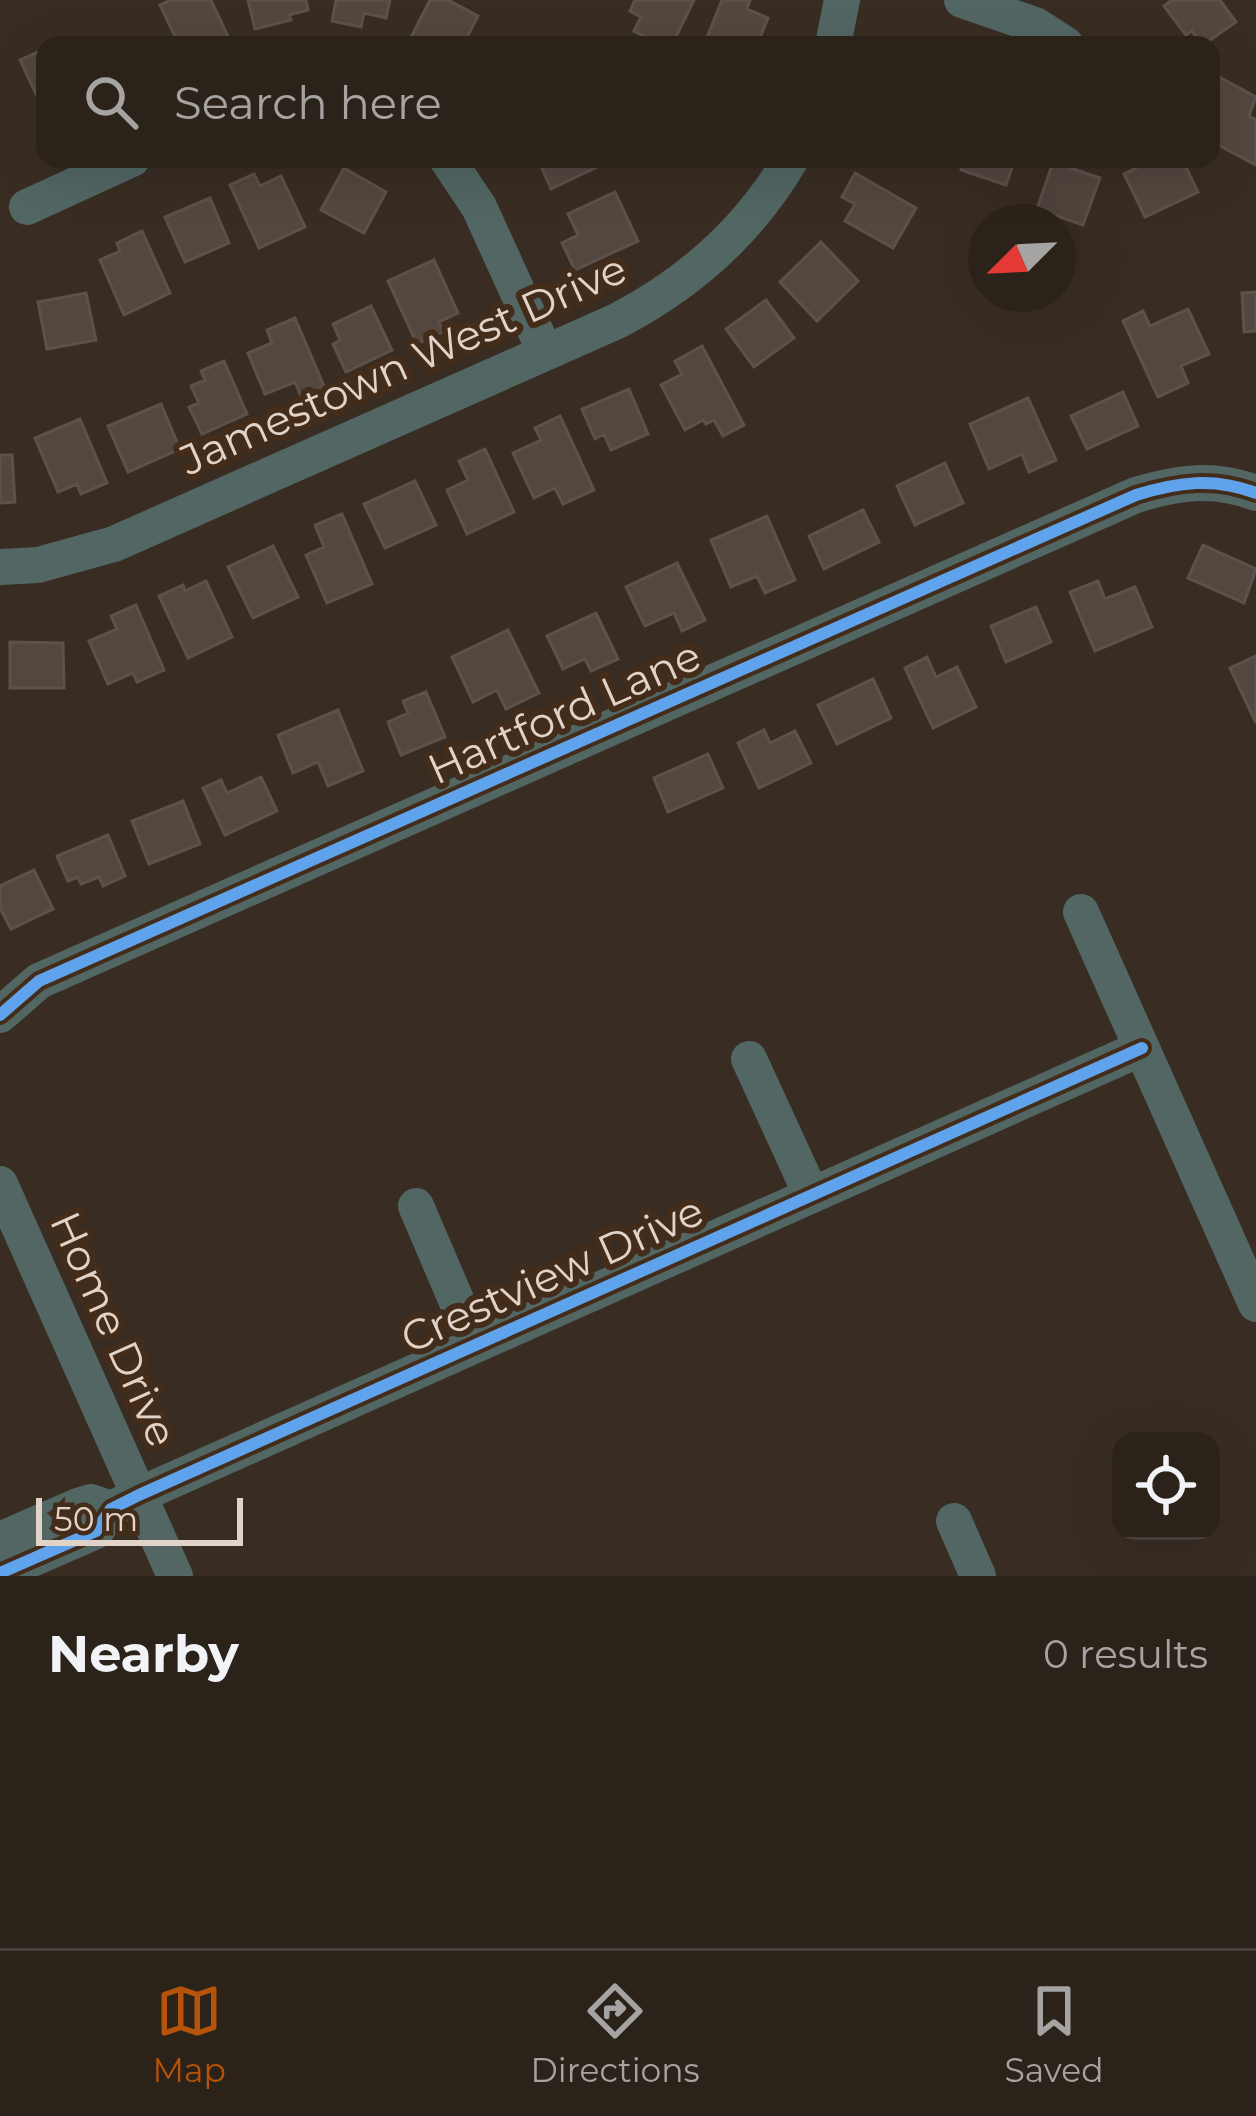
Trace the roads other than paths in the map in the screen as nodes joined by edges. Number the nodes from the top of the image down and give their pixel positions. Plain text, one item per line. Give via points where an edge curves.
1 (842, 0) edge
2 (962, 0) edge
3 (835, 36) edge
4 (1052, 36) edge
5 (112, 168) edge
6 (454, 168) edge
7 (784, 168) edge
8 (27, 207) dead end
9 (544, 352) junction
10 (1254, 485) edge
11 (0, 567) edge
12 (1081, 912) dead end
13 (0, 1015) edge
14 (1142, 1048) junction
15 (749, 1059) dead end
16 (0, 1184) edge
17 (811, 1194) junction
18 (416, 1206) dead end
19 (1256, 1304) edge
20 (475, 1344) junction
21 (125, 1502) junction
22 (954, 1521) dead end
23 (0, 1540) edge
24 (0, 1573) edge
25 (175, 1576) edge
26 (979, 1576) edge

1 - 3 street
2 - 4 street
5 - 8 street
6 - 9 street
7 - 9 street, Jamestown West Drive via 733,237 685,280
9 - 11 street, Jamestown West Drive via 115,544
10 - 13 street, Hartford Lane via 1210,482 1136,495 39,981
12 - 14 street
14 - 17 street, Crestview Drive
14 - 19 street
15 - 17 street
16 - 21 street, Home Drive
17 - 20 street, Crestview Drive
18 - 20 street
20 - 21 street, Crestview Drive
21 - 23 street, Crestview Drive via 78,1506
21 - 24 street, Crestview Drive via 96,1531
21 - 25 street, Home Drive
22 - 26 street

